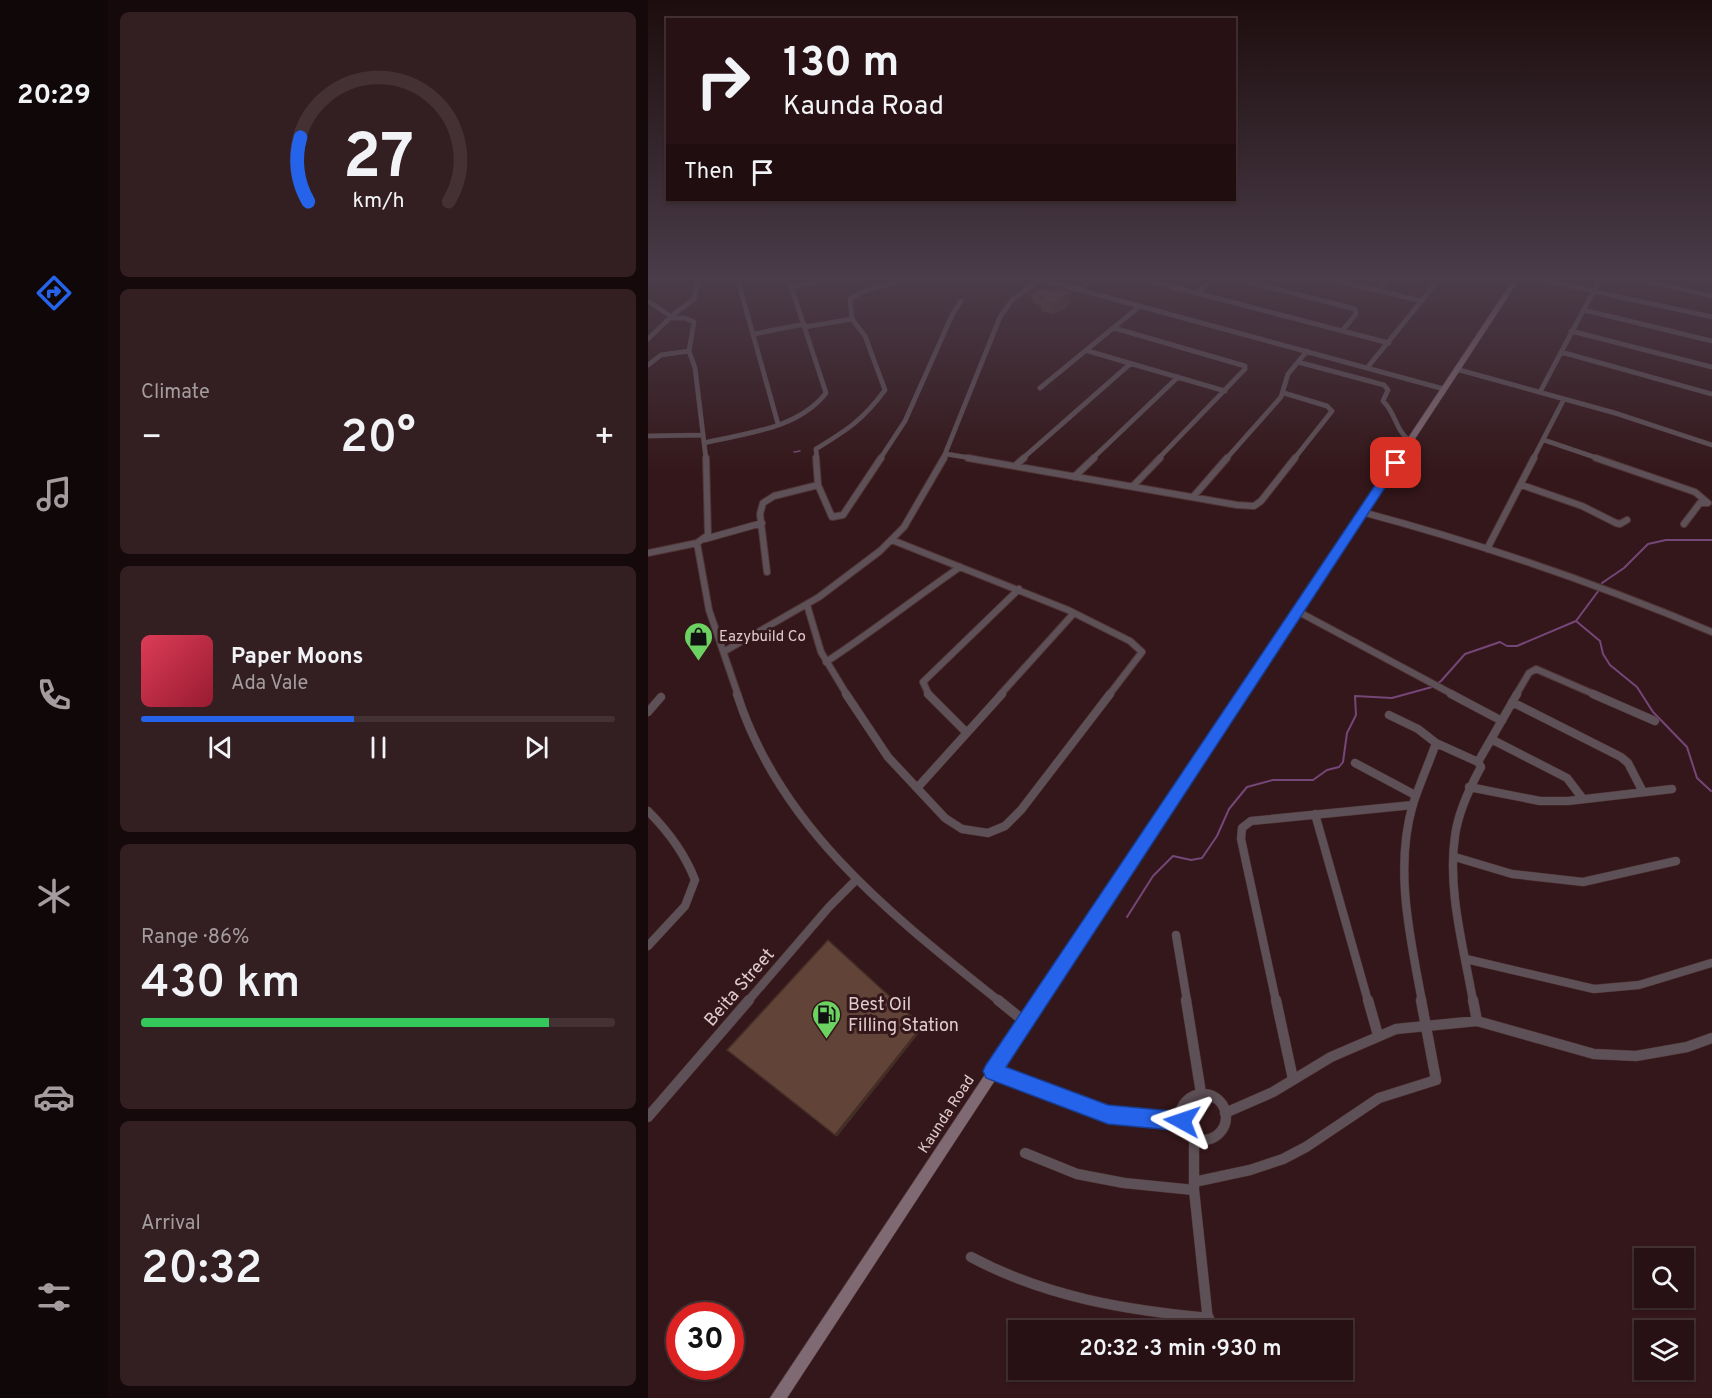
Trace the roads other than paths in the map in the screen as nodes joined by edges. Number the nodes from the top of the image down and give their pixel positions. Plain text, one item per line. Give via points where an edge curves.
1 (691, 342) edge
2 (756, 342) edge
3 (810, 342) edge
4 (867, 342) edge
5 (940, 342) edge
6 (990, 342) edge
7 (1098, 342) edge
8 (1163, 342) edge
9 (1274, 342) edge
10 (1386, 342) edge
11 (1474, 342) edge
12 (1566, 342) edge
13 (1615, 342) edge
14 (1389, 343) joint
15 (689, 351) junction
16 (1088, 351) junction
17 (1307, 351) junction
18 (1561, 352) junction
19 (1298, 362) junction
20 (1130, 363) junction
21 (648, 365) edge
22 (1712, 367) edge
23 (1367, 368) junction
24 (1456, 369) junction
25 (1389, 374) junction
26 (1178, 377) junction
27 (1380, 383) junction
28 (1040, 388) dead end
29 (1444, 388) junction
30 (1225, 390) junction
31 (1540, 392) junction
32 (1284, 393) junction
33 (1712, 394) edge
34 (1564, 399) junction
35 (778, 424) junction
36 (702, 435) junction
37 (648, 436) edge
38 (1544, 440) junction
39 (1410, 441) junction
40 (704, 443) junction
41 (1712, 445) edge
42 (946, 454) junction
43 (1016, 466) junction
44 (1074, 477) junction
45 (818, 485) junction
46 (1522, 485) junction
47 (1133, 486) junction
48 (1193, 497) junction
49 (1710, 503) edge
50 (1362, 512) junction
51 (1627, 520) dead end
52 (762, 523) junction
53 (1684, 524) dead end
54 (705, 538) junction
55 (892, 540) junction
56 (697, 543) junction
57 (1487, 549) junction
58 (648, 553) edge
59 (960, 567) junction
60 (767, 572) dead end
61 (1019, 589) junction
62 (807, 605) junction
63 (1074, 612) junction
64 (1297, 612) junction
65 (1712, 632) edge
66 (725, 651) junction
67 (826, 662) junction
68 (660, 697) dead end
69 (1512, 702) junction
70 (648, 712) edge
71 (1389, 715) dead end
72 (1502, 721) junction
73 (1655, 721) dead end
74 (966, 732) junction
75 (1491, 739) junction
76 (1436, 743) junction
77 (1478, 762) junction
78 (1355, 763) dead end
79 (918, 787) junction
80 (1470, 787) junction
81 (1672, 789) dead end
82 (1643, 792) junction
83 (1415, 795) junction
84 (1583, 799) junction
85 (1413, 806) junction
86 (649, 814) edge
87 (1315, 814) junction
88 (1455, 857) junction
89 (1676, 861) dead end
90 (857, 879) junction
91 (1176, 934) dead end
92 (648, 946) edge
93 (1466, 959) junction
94 (1711, 963) edge
95 (1477, 1021) junction
96 (1025, 1022) junction
97 (1427, 1025) junction
98 (1378, 1035) junction
99 (1712, 1038) edge
100 (992, 1071) junction
101 (1293, 1078) junction
102 (1201, 1093) junction
103 (1225, 1113) junction
104 (648, 1118) edge
105 (1182, 1121) junction
106 (1194, 1139) junction
107 (1025, 1153) dead end
108 (1194, 1186) junction
109 (971, 1257) dead end
110 (1209, 1318) joint
111 (778, 1398) edge

1 - 15 street
2 - 35 street
3 - 35 street via 826,393 810,411
4 - 45 street via 885,390 855,425 816,449
5 - 45 street via 904,421 843,515 831,517
6 - 42 street
7 - 16 street
8 - 30 street via 1245,366 1244,372
9 - 17 street
10 - 14 street
11 - 24 main road, Kaunda Road
12 - 18 street
13 - 22 street
14 - 23 street
15 - 21 street via 661,355
15 - 36 street
16 - 20 street
16 - 28 street
17 - 19 street
17 - 23 street
18 - 31 street
18 - 33 street
19 - 27 street
19 - 32 street via 1288,374
20 - 26 street
20 - 43 street
23 - 25 street
24 - 29 main road, Kaunda Road
24 - 31 street
25 - 27 street
25 - 29 street
26 - 30 street
26 - 44 street
27 - 39 street via 1387,387 1383,400 1393,410 1398,431
29 - 39 main road, Kaunda Road
30 - 47 street
31 - 34 street
32 - 48 street
32 - 48 street via 1332,411 1260,503 1237,505
34 - 38 street
34 - 41 street
35 - 40 street
36 - 37 street
36 - 40 street
38 - 46 street
38 - 49 street via 1683,486
39 - 50 main road, Kaunda Road
40 - 54 street via 709,519
42 - 43 street
42 - 55 street via 913,513
43 - 44 street
44 - 47 street
45 - 52 street via 768,499 760,511
46 - 51 street via 1587,508 1616,523
46 - 57 street
47 - 48 street
49 - 53 street via 1700,503
50 - 57 street via 1434,530
50 - 64 main road, Kaunda Road
52 - 54 street
52 - 60 street
54 - 56 street
55 - 59 street
55 - 62 street
56 - 58 street
56 - 66 street via 706,598
57 - 65 street via 1575,578
59 - 61 street
59 - 67 street
61 - 63 street
61 - 74 street via 923,682 928,694
62 - 66 street
62 - 67 street
63 - 74 street
63 - 79 street via 1139,646 1142,652 1021,810 996,831 971,831 945,818
64 - 72 street
64 - 96 main road, Kaunda Road
66 - 90 street via 744,716 777,783 812,831
67 - 79 street via 879,744
68 - 70 street
69 - 72 street
69 - 73 street via 1529,673 1536,669
69 - 82 street via 1621,757
71 - 76 street
72 - 75 street
74 - 79 street
75 - 77 street
75 - 84 street via 1567,778
76 - 77 street
76 - 83 street
77 - 80 street via 1481,767
78 - 83 street
80 - 84 street via 1540,801
80 - 88 street via 1454,845
81 - 82 street
82 - 84 street
83 - 85 street
85 - 87 street
85 - 97 street via 1404,885
86 - 92 street via 692,867 695,880 685,906
87 - 98 street
87 - 101 street via 1251,821 1242,828 1241,838
88 - 89 street via 1512,874 1583,882
88 - 93 street
90 - 96 street
90 - 104 street, Beita Street
91 - 102 street
93 - 94 street via 1594,989 1666,979
93 - 95 street
95 - 97 street
95 - 99 street via 1594,1054 1636,1056
96 - 100 main road, Kaunda Road
97 - 98 street
97 - 108 street via 1436,1080 1393,1092 1371,1103 1282,1159
98 - 101 street
100 - 105 street via 1108,1115
100 - 111 main road, Kaunda Road
101 - 103 street via 1273,1092
102 - 103 street via 1215,1098
102 - 105 street via 1185,1104
103 - 106 street via 1225,1122 1216,1137 1208,1141
105 - 106 street
106 - 108 street
107 - 108 street via 1077,1174 1124,1183
108 - 110 street
109 - 110 street via 1038,1290 1127,1310

